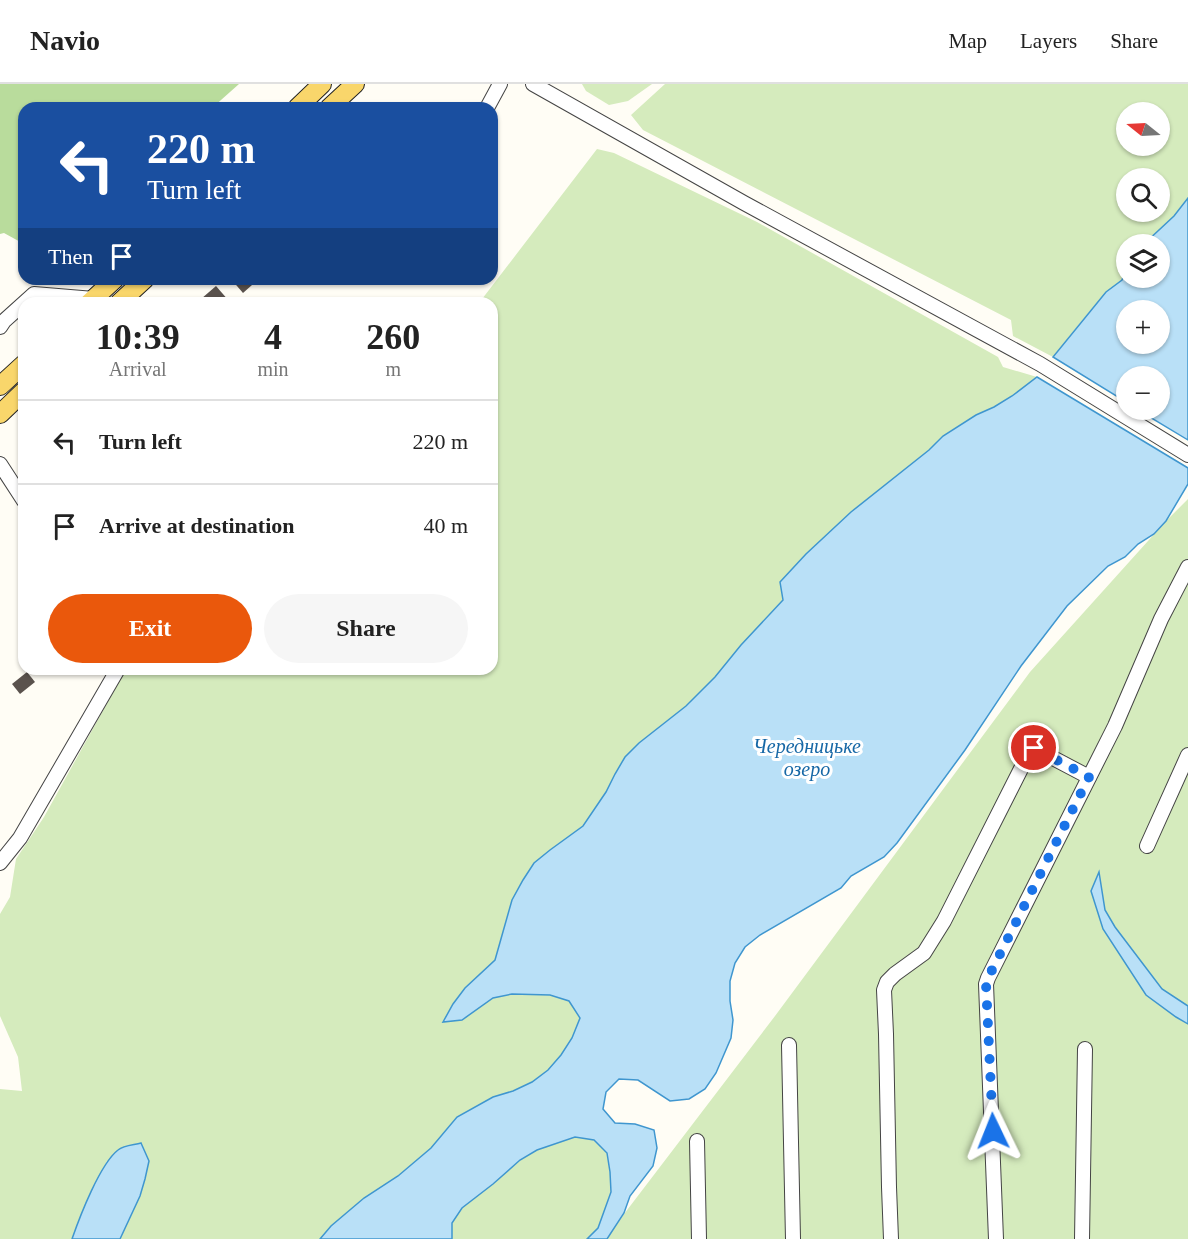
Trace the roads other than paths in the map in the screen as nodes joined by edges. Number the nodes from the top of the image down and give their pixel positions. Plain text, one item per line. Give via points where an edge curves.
1 (322, 84) edge
2 (355, 84) edge
3 (500, 84) edge
4 (532, 84) edge
5 (303, 102) edge
6 (336, 102) edge
7 (490, 102) edge
8 (109, 285) edge
9 (138, 285) edge
10 (31, 297) edge
11 (59, 297) edge
12 (96, 297) edge
13 (126, 297) edge
14 (18, 308) edge
15 (0, 327) edge
16 (18, 370) edge
17 (0, 386) edge
18 (18, 397) edge
19 (0, 414) edge
20 (1188, 455) edge
21 (0, 464) edge
22 (18, 492) edge
23 (1188, 567) edge
24 (115, 675) edge
25 (1188, 755) edge
26 (1089, 777) junction
27 (1147, 846) dead end
28 (0, 863) edge
29 (789, 1045) dead end
30 (1085, 1049) dead end
31 (696, 1141) dead end
32 (699, 1239) edge
33 (793, 1239) edge
34 (891, 1239) edge
35 (996, 1239) edge
36 (1082, 1239) edge

1 - 5 main road
2 - 6 main road
3 - 7 street
4 - 20 street via 1040,364
8 - 12 main road
9 - 13 main road
10 - 11 street
14 - 15 street
16 - 17 main road
18 - 19 main road
21 - 22 street
23 - 26 street
24 - 28 street via 20,838
25 - 27 street
26 - 34 street via 1031,749 944,921 924,953 886,982
26 - 35 street via 986,984
29 - 33 street
30 - 36 street
31 - 32 street

